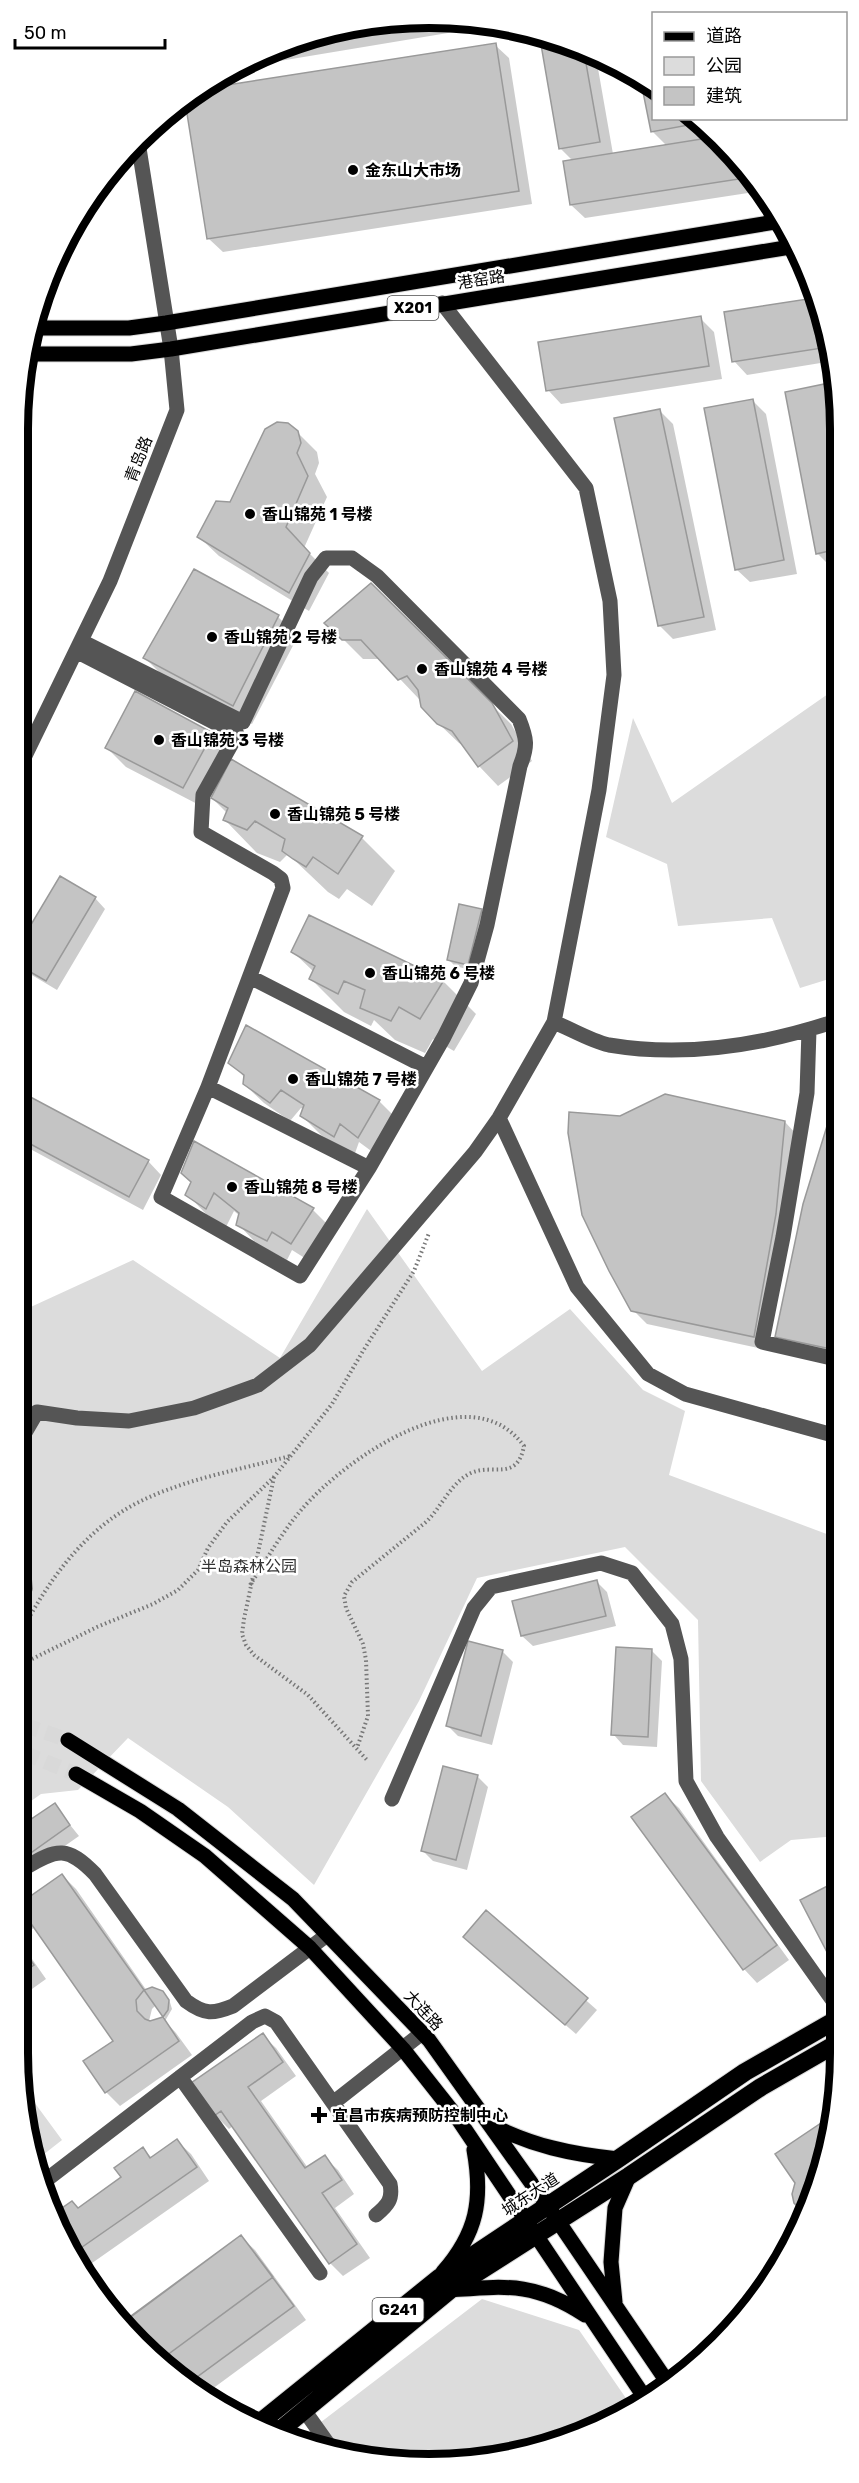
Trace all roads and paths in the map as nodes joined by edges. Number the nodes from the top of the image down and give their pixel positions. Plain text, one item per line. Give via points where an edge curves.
1 (140, 153) edge
2 (773, 222) edge
3 (787, 248) edge
4 (442, 303) junction
5 (166, 323) junction
6 (42, 328) edge
7 (171, 349) junction
8 (36, 354) edge
9 (78, 646) junction
10 (240, 728) junction
11 (28, 749) edge
12 (250, 977) junction
13 (554, 1022) junction
14 (830, 1023) edge
15 (809, 1030) junction
16 (426, 1067) junction
17 (208, 1087) junction
18 (499, 1118) junction
19 (369, 1168) junction
20 (429, 1205) junction
21 (830, 1358) edge
22 (28, 1427) edge
23 (830, 1434) edge
24 (291, 1456) junction
25 (274, 1477) junction
26 (250, 1585) junction
27 (28, 1621) edge
28 (28, 1661) edge
29 (68, 1740) tunnel mouth
30 (357, 1748) junction
31 (367, 1760) dead end
32 (76, 1774) tunnel mouth
33 (392, 1799) dead end
34 (28, 1866) edge
35 (327, 1935) junction
36 (309, 1948) junction
37 (830, 1996) edge
38 (830, 2023) edge
39 (422, 2033) junction
40 (830, 2048) edge
41 (403, 2049) junction
42 (180, 2077) junction
43 (333, 2103) junction
44 (486, 2123) junction
45 (473, 2144) junction
46 (618, 2159) junction
47 (629, 2176) junction
48 (49, 2178) edge
49 (547, 2205) junction
50 (376, 2215) dead end
51 (526, 2220) junction
52 (558, 2222) junction
53 (537, 2236) junction
54 (320, 2273) dead end
55 (444, 2284) junction
56 (615, 2305) junction
57 (591, 2319) junction
58 (665, 2378) edge
59 (642, 2393) edge
60 (304, 2410) junction
61 (265, 2419) edge
62 (284, 2427) edge
63 (326, 2441) edge

1 - 5 street, 青岛路
2 - 5 main road, 港窑路 / X201
3 - 4 main road, 港窑路 / X201
4 - 7 main road, 港窑路 / X201
4 - 13 street via 586,488 610,601 614,675 599,790
5 - 6 main road, 港窑路 / X201 via 129,328
5 - 7 street, 青岛路
7 - 8 main road, 港窑路 / X201 via 131,354
7 - 9 street, 青岛路 via 177,410 110,581
9 - 10 street
9 - 11 street, 青岛路
10 - 12 street via 203,795 201,832 280,879 283,888 279,902
10 - 16 street via 311,577 326,558 352,558 377,576 519,719 526,751 487,925 471,983
12 - 16 street
12 - 17 street
13 - 15 street via 607,1044 668,1050 736,1047
13 - 18 street
14 - 15 street
15 - 21 street via 807,1093 762,1342
16 - 19 street
17 - 19 street
17 - 19 street via 161,1197 300,1276
18 - 20 street
18 - 23 street via 577,1287 648,1374 685,1394
20 - 22 street via 310,1344 258,1385 194,1407 129,1421 37,1412
20 - 24 path via 429,1237 414,1271 332,1404
24 - 25 path
24 - 27 path via 171,1488 136,1503 96,1530 71,1556
25 - 26 path
25 - 28 path via 227,1522 198,1570 178,1590
26 - 30 path via 243,1626 246,1645 308,1695
26 - 30 path via 303,1508 357,1460 392,1437 460,1417 488,1419 504,1426 524,1446 521,1458 510,1469 472,1472 456,1484 426,1522 352,1582 344,1596 363,1644 368,1689 368,1716
29 - 35 main road, 大连路 via 178,1809 292,1899
30 - 31 path
32 - 36 main road via 140,1811 205,1856
33 - 37 street via 474,1608 492,1587 601,1563 632,1573 672,1624 681,1659 686,1781 717,1837
34 - 36 street via 44,1856 65,1853 79,1858 95,1874 186,2001 198,2010 216,2013 233,2006
35 - 36 street
35 - 39 main road, 大连路
36 - 41 main road
38 - 46 highway, 城东大道 / G241 via 745,2072
39 - 41 street
39 - 44 main road, 大连路
40 - 47 highway, 城东大道 / G241 via 761,2087
41 - 43 street
41 - 45 main road
42 - 43 street via 265,2016 276,2022
42 - 48 street
42 - 54 street
43 - 50 street via 390,2184 388,2205
44 - 46 main road via 542,2147
44 - 49 main road, 大连路
45 - 51 main road
45 - 55 main road via 478,2172 475,2216
46 - 49 highway, 城东大道 / G241
47 - 52 highway, 城东大道 / G241
47 - 56 main road via 615,2208 611,2262
49 - 51 highway, 城东大道 / G241
49 - 52 main road, 大连路
51 - 53 main road
51 - 55 highway, 城东大道 / G241
52 - 53 highway, 城东大道 / G241
52 - 56 main road, 大连路
53 - 55 highway, 城东大道 / G241
53 - 57 main road
55 - 57 main road via 535,2290 562,2300
55 - 60 highway, 城东大道 / G241
55 - 61 highway, 城东大道 / G241
56 - 58 main road, 大连路
57 - 59 main road
60 - 62 highway, 城东大道 / G241
60 - 63 street

